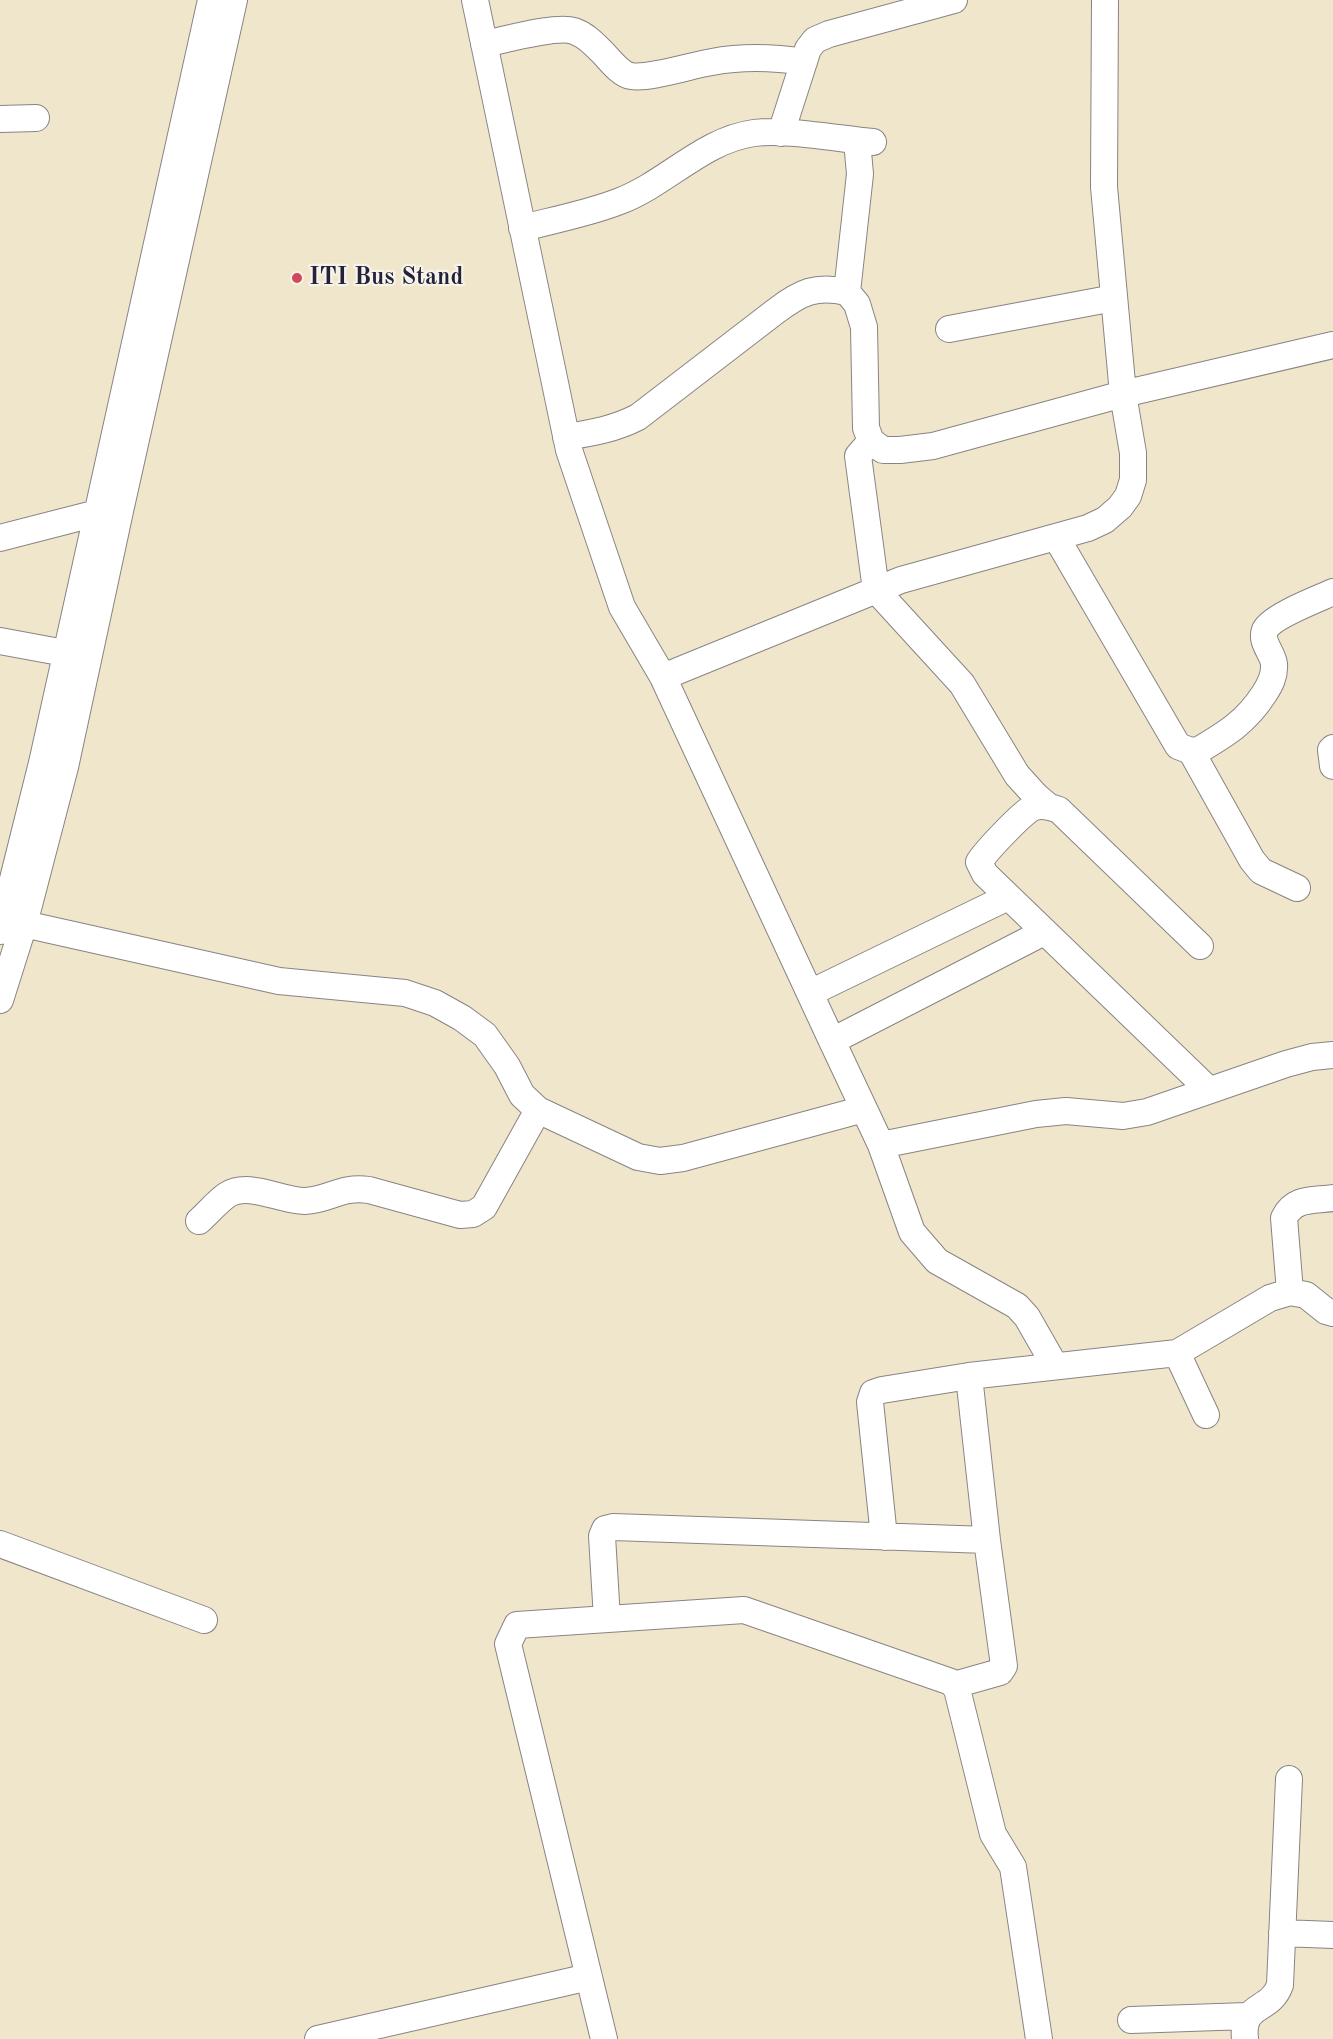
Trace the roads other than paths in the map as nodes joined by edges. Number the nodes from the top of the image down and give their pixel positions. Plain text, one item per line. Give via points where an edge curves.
1 (211, 0) edge
2 (234, 0) edge
3 (475, 0) edge
4 (954, 0) edge
5 (1106, 0) edge
6 (484, 44) junction
7 (804, 62) junction
8 (205, 80) junction
9 (36, 117) dead end
10 (0, 119) edge
11 (781, 133) junction
12 (191, 141) junction
13 (522, 228) junction
14 (848, 292) junction
15 (1114, 298) junction
16 (949, 329) dead end
17 (1333, 345) edge
18 (1123, 394) junction
19 (566, 437) junction
20 (871, 441) junction
21 (97, 513) junction
22 (1056, 537) junction
23 (0, 538) edge
24 (876, 590) junction
25 (1333, 592) edge
26 (0, 641) edge
27 (65, 653) junction
28 (663, 677) junction
29 (1333, 748) edge
30 (1191, 751) junction
31 (1333, 766) edge
32 (1048, 806) junction
33 (1297, 888) dead end
34 (1008, 897) junction
35 (12, 928) edge
36 (1044, 932) junction
37 (1200, 946) dead end
38 (810, 993) junction
39 (0, 1000) edge
40 (832, 1041) junction
41 (1333, 1055) edge
42 (1209, 1090) junction
43 (538, 1110) junction
44 (864, 1110) junction
45 (881, 1145) junction
46 (1333, 1198) edge
47 (199, 1221) dead end
48 (1290, 1292) junction
49 (1333, 1313) edge
50 (1177, 1353) junction
51 (1055, 1366) junction
52 (969, 1376) junction
53 (1206, 1415) dead end
54 (884, 1537) junction
55 (987, 1540) junction
56 (0, 1544) edge
57 (607, 1619) junction
58 (204, 1620) dead end
59 (954, 1685) junction
60 (1289, 1779) dead end
61 (1282, 1934) junction
62 (1333, 1935) edge
63 (589, 1977) junction
64 (1131, 2020) dead end
65 (1246, 2028) edge
66 (318, 2039) edge
67 (604, 2039) edge
68 (1039, 2039) edge

1 - 8 street
2 - 8 street
3 - 6 street
4 - 7 street via 829,34 815,40
5 - 15 street via 1104,187
6 - 7 street via 572,30 586,36 630,76 754,57
6 - 13 street
7 - 11 street
8 - 12 street
9 - 10 street
11 - 13 street via 731,138 619,201
11 - 14 street via 865,141
12 - 21 street
12 - 35 street via 65,767
13 - 19 street
14 - 19 street via 813,290 795,296 638,417 603,431
14 - 20 street via 857,304 864,327 866,428
15 - 16 street
15 - 18 street
17 - 18 street
18 - 20 street via 933,446 884,450
18 - 22 street via 1133,453 1133,480 1128,496 1105,520
19 - 28 street via 622,607
20 - 24 street via 858,456
21 - 23 street
21 - 27 street
22 - 24 street via 921,573
22 - 30 street via 1178,746
24 - 28 street
24 - 32 street via 962,684 1017,775
25 - 30 street via 1274,621 1265,630 1274,675 1255,708 1244,720 1199,750
26 - 27 street
27 - 35 street
28 - 38 street
29 - 31 street
30 - 33 street via 1256,866
32 - 34 street via 1033,807 985,851 979,862 985,874
32 - 37 street via 1059,810
34 - 36 street
34 - 38 street
35 - 39 street
35 - 43 street via 279,981 405,993 435,1003 485,1035 522,1095
36 - 40 street
36 - 42 street
38 - 40 street
40 - 44 street
41 - 42 street via 1286,1064
42 - 45 street via 1147,1112 1123,1116 1066,1111 1036,1114
43 - 44 street via 639,1157 660,1161
43 - 47 street via 484,1207 473,1214 460,1215 354,1188 305,1201 242,1190 227,1195
44 - 45 street
45 - 51 street via 912,1232 921,1245 937,1261 1017,1306 1028,1317
46 - 48 street via 1299,1202 1288,1209 1284,1218
48 - 49 street via 1306,1294
48 - 50 street via 1270,1298
50 - 51 street
50 - 53 street
51 - 52 street
52 - 54 street via 873,1393 870,1402
52 - 55 street
54 - 55 street
54 - 57 street via 605,1529 602,1536
55 - 59 street via 1004,1666 1000,1672
56 - 58 street
57 - 59 street via 744,1610
57 - 63 street via 517,1625 508,1644
59 - 68 street via 993,1834 1014,1867
60 - 61 street
61 - 62 street
61 - 65 street via 1276,1996 1255,2009
63 - 66 street
63 - 67 street
64 - 65 street

